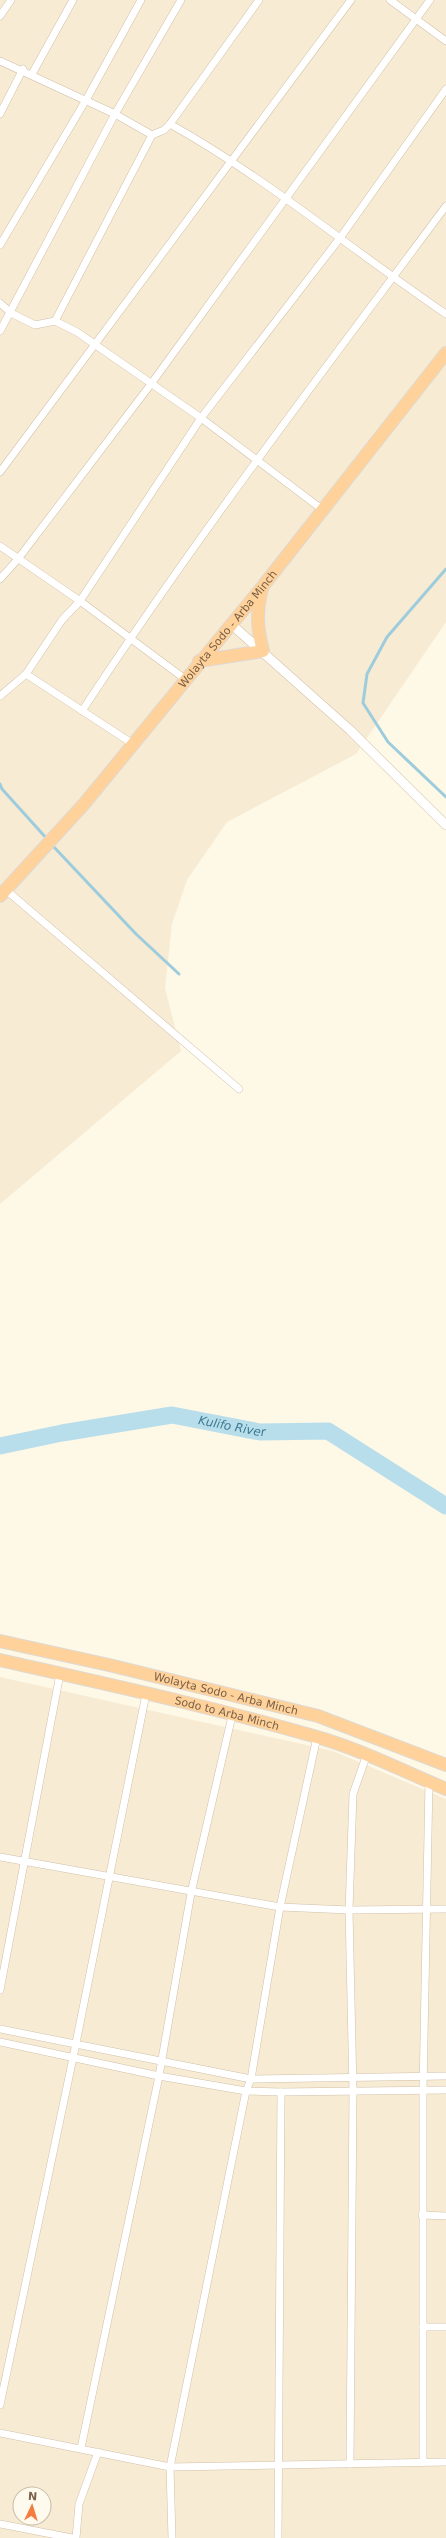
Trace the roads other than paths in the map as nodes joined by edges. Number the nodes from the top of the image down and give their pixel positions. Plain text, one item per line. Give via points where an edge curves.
1 (11, 0) edge
2 (73, 0) edge
3 (141, 0) edge
4 (181, 0) edge
5 (259, 0) edge
6 (351, 0) edge
7 (390, 0) edge
8 (430, 0) edge
9 (0, 16) edge
10 (415, 20) junction
11 (446, 41) edge
12 (0, 61) edge
13 (23, 69) junction
14 (32, 74) junction
15 (446, 89) edge
16 (86, 100) junction
17 (0, 114) edge
18 (115, 114) junction
19 (170, 124) junction
20 (152, 135) junction
21 (232, 161) junction
22 (287, 198) junction
23 (446, 206) edge
24 (340, 238) junction
25 (0, 245) edge
26 (393, 278) junction
27 (0, 303) edge
28 (11, 313) junction
29 (446, 314) edge
30 (55, 322) junction
31 (0, 331) edge
32 (95, 344) junction
33 (446, 353) edge
34 (151, 384) junction
35 (201, 418) junction
36 (257, 459) junction
37 (0, 472) edge
38 (323, 510) junction
39 (0, 546) edge
40 (18, 559) junction
41 (0, 580) edge
42 (263, 586) junction
43 (80, 601) junction
44 (231, 624) junction
45 (129, 639) junction
46 (263, 651) junction
47 (199, 661) junction
48 (26, 674) junction
49 (185, 679) junction
50 (0, 696) edge
51 (82, 711) junction
52 (133, 744) junction
53 (446, 825) edge
54 (3, 893) edge
55 (239, 1090) dead end
56 (0, 1641) edge
57 (0, 1660) edge
58 (60, 1674) junction
59 (146, 1694) junction
60 (232, 1716) junction
61 (317, 1737) junction
62 (386, 1741) junction
63 (372, 1756) junction
64 (446, 1765) edge
65 (429, 1782) junction
66 (446, 1789) edge
67 (0, 1857) edge
68 (24, 1863) junction
69 (109, 1878) junction
70 (192, 1893) junction
71 (280, 1907) junction
72 (424, 1909) junction
73 (446, 1909) edge
74 (350, 1910) junction
75 (0, 1990) edge
76 (0, 2029) edge
77 (0, 2042) edge
78 (76, 2044) junction
79 (73, 2058) junction
80 (162, 2062) junction
81 (160, 2076) junction
82 (423, 2076) junction
83 (446, 2076) edge
84 (353, 2078) junction
85 (250, 2079) junction
86 (423, 2090) junction
87 (446, 2090) edge
88 (246, 2091) junction
89 (353, 2091) junction
90 (281, 2092) junction
91 (422, 2215) junction
92 (446, 2216) edge
93 (423, 2327) junction
94 (446, 2327) edge
95 (0, 2405) edge
96 (0, 2433) edge
97 (81, 2448) junction
98 (98, 2452) junction
99 (423, 2462) junction
100 (446, 2462) edge
101 (350, 2464) junction
102 (277, 2466) junction
103 (170, 2467) junction
104 (0, 2524) edge
105 (72, 2538) edge
106 (76, 2538) edge
107 (172, 2538) edge
108 (278, 2538) edge

1 - 9 street
2 - 14 street
3 - 16 street
4 - 18 street
5 - 19 street
6 - 21 street
7 - 10 street
8 - 10 street
10 - 11 street
10 - 22 street
12 - 13 street
13 - 14 street
13 - 17 street
14 - 16 street
15 - 24 street
16 - 18 street
16 - 25 street
18 - 20 street
18 - 28 street
19 - 20 street
19 - 21 street
20 - 30 street
21 - 22 street
21 - 32 street
22 - 24 street
22 - 34 street
23 - 26 street
24 - 26 street
24 - 35 street
26 - 29 street
26 - 36 street
27 - 28 street
28 - 30 street via 34,325
28 - 31 street
30 - 32 street
32 - 34 street
32 - 37 street
33 - 38 highway, Wolayta Sodo - Arba Minch
34 - 35 street
34 - 40 street
35 - 36 street
35 - 43 street
36 - 38 street
36 - 45 street
38 - 42 highway, Wolayta Sodo - Arba Minch
39 - 40 street
40 - 41 street
40 - 43 street
42 - 44 highway, Wolayta Sodo - Arba Minch
42 - 46 highway via 257,608 257,628
43 - 45 street
43 - 48 street via 62,620
44 - 46 street
44 - 47 highway, Wolayta Sodo - Arba Minch
45 - 49 street
45 - 51 street
46 - 47 highway
46 - 53 street via 350,730
47 - 49 highway, Wolayta Sodo - Arba Minch
48 - 50 street
48 - 51 street
49 - 52 highway, Wolayta Sodo - Arba Minch
51 - 52 street
52 - 54 highway, Wolayta Sodo - Arba Minch via 84,804
54 - 55 street
56 - 62 highway, Wolayta Sodo - Arba Minch via 318,1716
57 - 58 highway, Sodo to Arba Minch
58 - 59 highway, Sodo to Arba Minch
58 - 68 street
59 - 60 highway, Sodo to Arba Minch
59 - 69 street
60 - 61 highway, Sodo to Arba Minch
60 - 70 street
61 - 63 highway, Sodo to Arba Minch
61 - 71 street
62 - 63 highway
62 - 64 highway, Wolayta Sodo - Arba Minch
63 - 65 highway, Sodo to Arba Minch
63 - 74 street via 353,1794
65 - 66 highway, Sodo to Arba Minch
65 - 72 street
67 - 68 street
68 - 69 street
68 - 75 street
69 - 70 street
69 - 78 street
70 - 71 street
70 - 80 street
71 - 74 street
71 - 85 street
72 - 73 street
72 - 74 street
72 - 82 street
74 - 84 street
76 - 78 street
77 - 79 street
78 - 79 street
78 - 80 street
79 - 81 street
79 - 95 street
80 - 81 street
80 - 85 street
81 - 88 street
81 - 97 street
82 - 83 street
82 - 84 street
82 - 86 street
84 - 85 street
84 - 89 street
85 - 88 street
86 - 87 street
86 - 89 street
86 - 91 street
88 - 90 street
88 - 103 street
89 - 90 street
89 - 101 street
90 - 102 street
91 - 92 street
91 - 93 street
93 - 94 street
93 - 99 street
96 - 97 street
97 - 98 street
98 - 103 street
98 - 106 street via 79,2504
99 - 100 street
99 - 101 street
101 - 102 street
102 - 103 street
102 - 108 street
103 - 107 street
104 - 105 street

